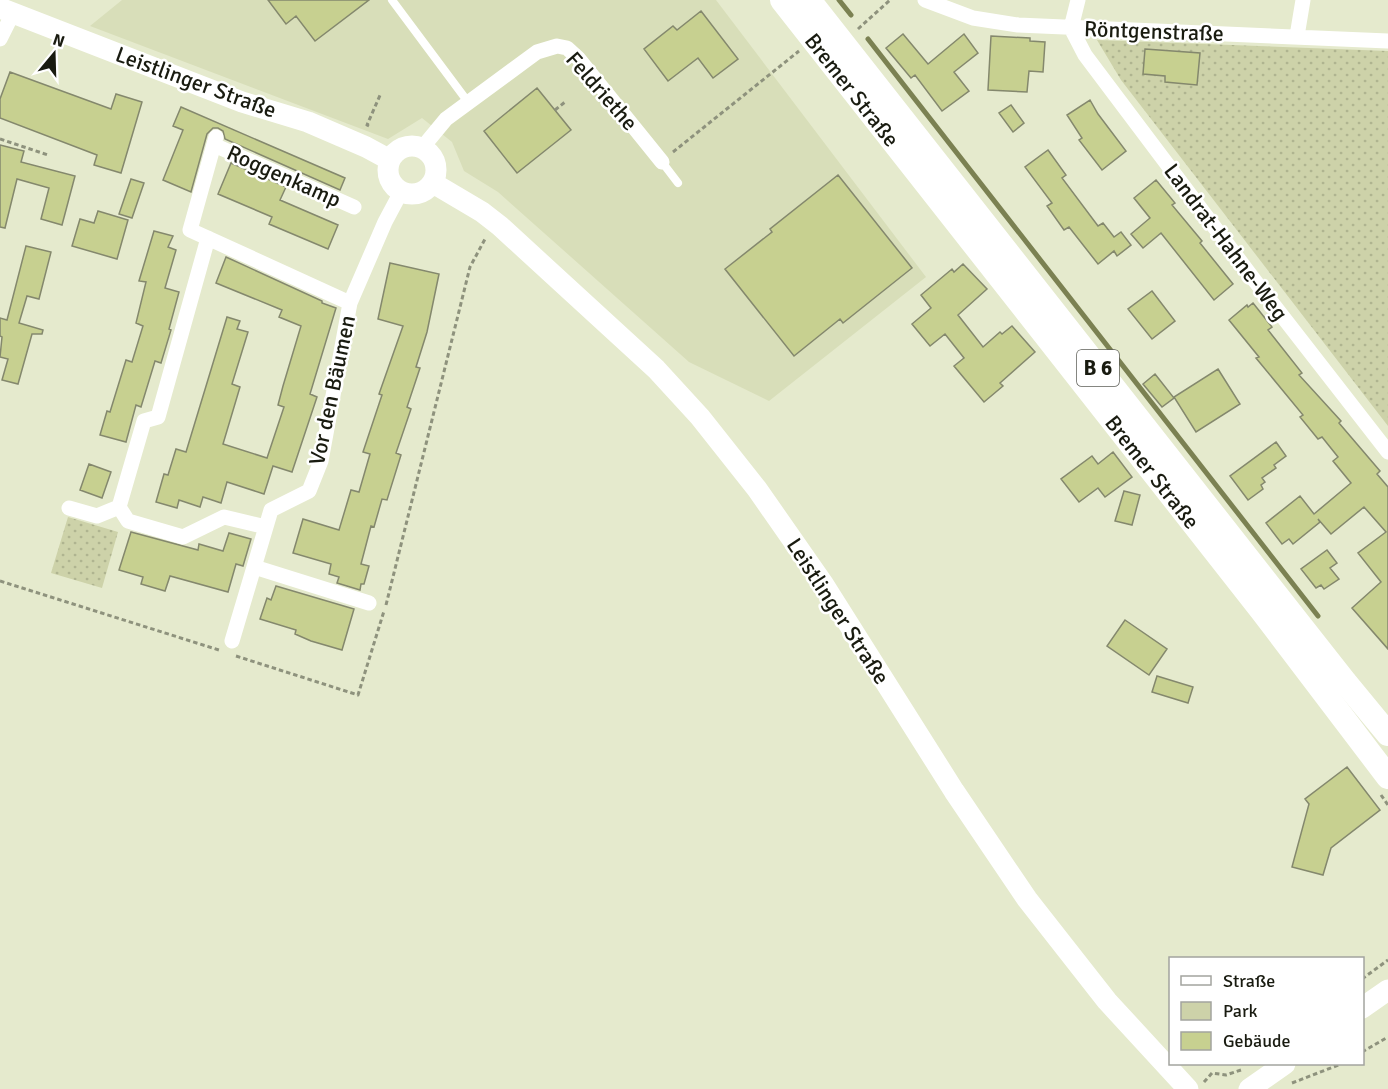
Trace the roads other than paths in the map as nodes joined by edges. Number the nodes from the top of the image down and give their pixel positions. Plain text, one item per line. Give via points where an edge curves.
1 (392, 0) edge
2 (782, 0) edge
3 (809, 0) edge
4 (925, 0) edge
5 (1078, 0) edge
6 (1303, 0) edge
7 (7, 10) edge
8 (1071, 28) junction
9 (1297, 36) junction
10 (0, 39) edge
11 (1388, 41) edge
12 (468, 102) junction
13 (422, 148) junction
14 (390, 160) junction
15 (662, 162) joint
16 (433, 183) junction
17 (678, 183) dead end
18 (401, 192) junction
19 (354, 207) dead end
20 (208, 238) junction
21 (350, 303) junction
22 (1388, 452) edge
23 (118, 507) junction
24 (69, 508) dead end
25 (266, 527) junction
26 (254, 567) junction
27 (369, 603) dead end
28 (231, 648) road end
29 (1388, 734) edge
30 (1388, 777) edge
31 (1388, 990) edge
32 (1364, 1007) edge
33 (1284, 1065) edge
34 (1188, 1089) edge
35 (1250, 1089) edge

1 - 12 lane
2 - 30 main road, Bremer Straße / B 6
3 - 29 main road, Bremer Straße / B 6
4 - 8 street, Röntgenstraße via 973,18
5 - 8 street
6 - 9 street
7 - 10 street
7 - 14 street, Leistlinger Straße via 242,102 308,122
8 - 9 street, Röntgenstraße
8 - 22 street, Landrat-Hahne-Weg via 1085,55
9 - 11 street, Röntgenstraße
12 - 13 street, Feldriethe via 446,119
12 - 15 street, Feldriethe via 537,52 557,46 567,48
13 - 14 street via 406,146
13 - 16 street via 429,152 437,167
14 - 18 street via 388,175
15 - 17 lane
16 - 18 street via 419,194
16 - 34 street, Leistlinger Straße via 500,226 656,369 700,417 757,489 824,585 1027,899 1107,1001
18 - 21 street, Vor den Bäumen
19 - 20 street, Roggenkamp via 215,141 190,230
20 - 21 street, Roggenkamp
20 - 23 street via 158,417 144,421
21 - 25 street, Vor den Bäumen via 321,461 309,491 271,510
23 - 24 street via 98,516
23 - 25 street via 128,521 183,537 225,517
25 - 26 street, Vor den Bäumen
26 - 27 street
26 - 28 street, Vor den Bäumen
31 - 32 street
33 - 35 street

